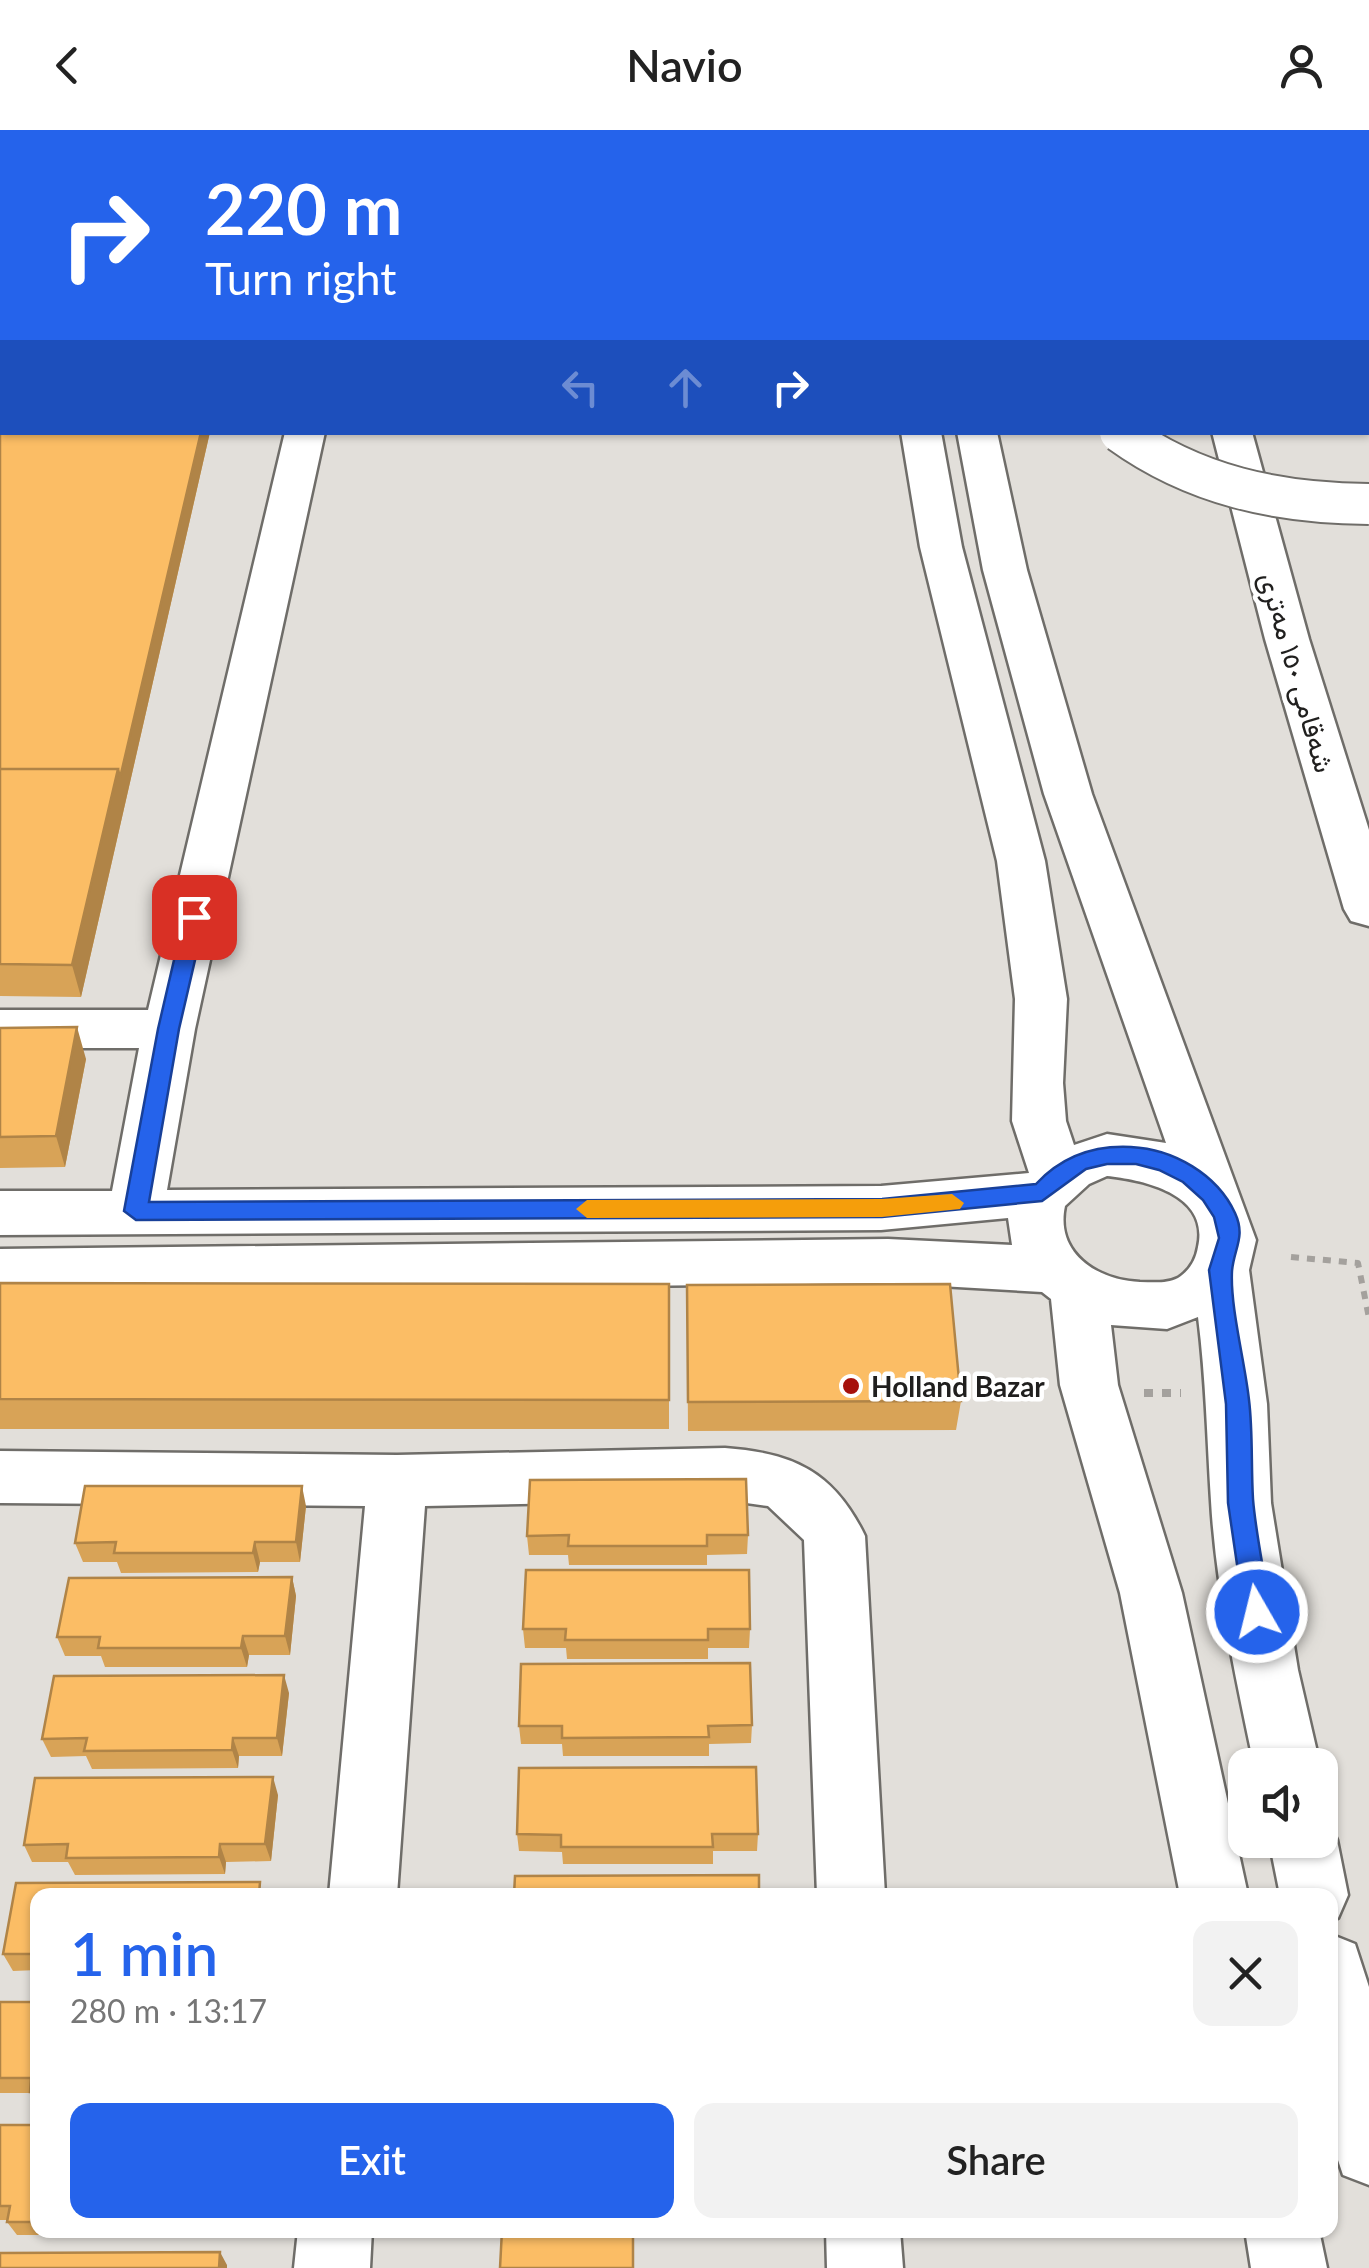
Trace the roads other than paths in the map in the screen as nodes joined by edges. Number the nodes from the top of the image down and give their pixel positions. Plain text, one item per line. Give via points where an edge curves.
1 (304, 435) edge
2 (922, 435) edge
3 (977, 435) edge
4 (1125, 435) edge
5 (1233, 435) edge
6 (1369, 504) edge
7 (1369, 910) edge
8 (0, 1029) edge
9 (169, 1029) junction
10 (1050, 1184) junction
11 (1212, 1194) junction
12 (136, 1211) junction
13 (0, 1213) edge
14 (1220, 1270) junction
15 (0, 1272) edge
16 (1066, 1279) junction
17 (0, 1477) edge
18 (397, 1481) junction
19 (1282, 1748) edge
20 (1307, 1858) edge
21 (363, 1888) edge
22 (850, 1888) edge
23 (1213, 1888) edge
24 (1313, 1888) edge
25 (1338, 2005) edge
26 (1369, 2149) edge
27 (334, 2238) edge
28 (863, 2238) edge
29 (1283, 2238) edge
30 (332, 2268) edge
31 (865, 2268) edge
32 (1289, 2268) edge

1 - 9 main road
2 - 10 main road via 942,548 1021,860 1040,985 1039,1121
3 - 11 main road via 1004,570 1068,794
4 - 6 main road, bridge via 1170,465 1237,490 1320,504
5 - 7 main road, شەقامی ١٥٠ مەتری
8 - 9 main road
9 - 12 main road
10 - 11 main road via 1080,1162 1136,1155 1178,1169
10 - 12 main road via 882,1208
10 - 16 main road via 1035,1211 1035,1231
11 - 14 main road via 1231,1238
12 - 13 main road
14 - 16 main road via 1192,1297 1166,1306 1105,1301
14 - 19 main road via 1238,1404 1241,1503
15 - 16 main road via 888,1261
16 - 23 main road via 1089,1385 1151,1593
17 - 18 main road
18 - 21 main road
18 - 22 main road via 760,1475 793,1486 818,1508 834,1536 838,1568
20 - 24 main road
25 - 26 main road
27 - 30 main road
28 - 31 main road
29 - 32 main road

